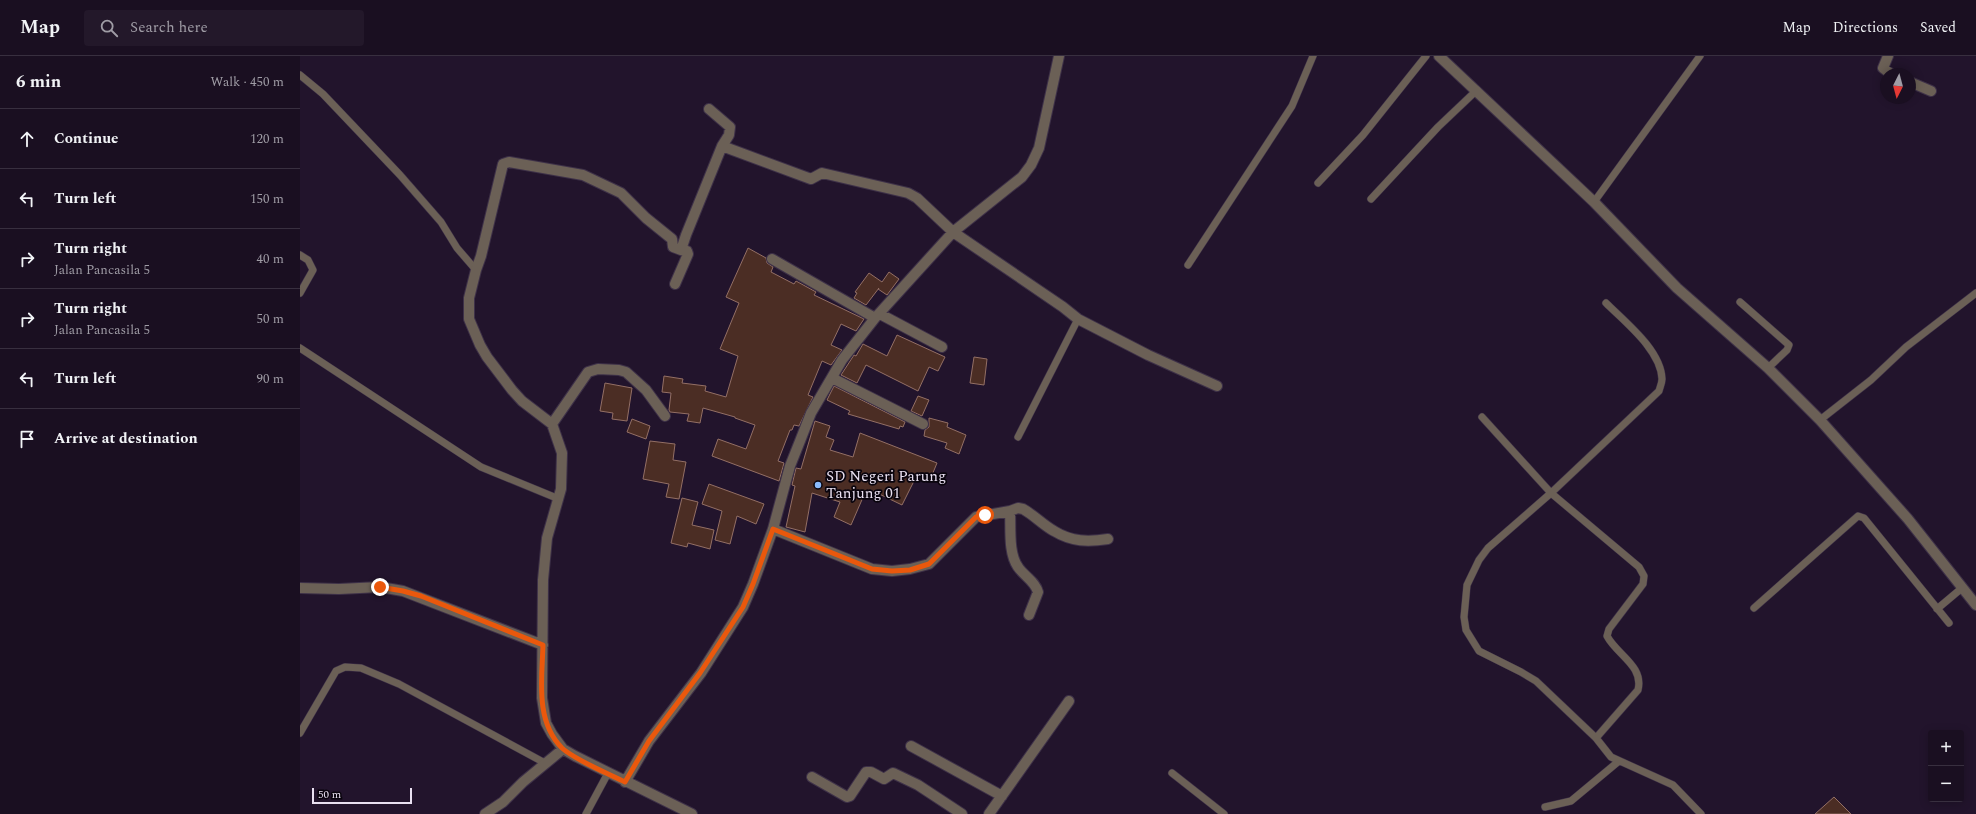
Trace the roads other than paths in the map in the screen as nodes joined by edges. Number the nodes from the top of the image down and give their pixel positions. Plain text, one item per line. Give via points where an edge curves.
1 (1059, 56) edge
2 (1313, 56) edge
3 (1426, 56) edge
4 (1439, 56) edge
5 (1700, 56) edge
6 (1888, 56) edge
7 (1883, 68) edge
8 (300, 75) edge
9 (1916, 85) edge
10 (1477, 90) junction
11 (1931, 92) dead end
12 (709, 109) dead end
13 (722, 146) junction
14 (1318, 183) dead end
15 (1371, 199) dead end
16 (1594, 202) junction
17 (953, 232) junction
18 (681, 250) junction
19 (300, 255) edge
20 (772, 259) dead end
21 (1188, 266) dead end
22 (476, 270) junction
23 (675, 284) dead end
24 (300, 293) edge
25 (1976, 293) edge
26 (1740, 302) dead end
27 (1606, 303) dead end
28 (878, 316) junction
29 (1078, 319) junction
30 (942, 347) dead end
31 (300, 348) edge
32 (1768, 368) junction
33 (832, 378) junction
34 (1217, 386) dead end
35 (665, 416) dead end
36 (1482, 417) dead end
37 (1820, 420) junction
38 (552, 424) junction
39 (923, 424) dead end
40 (1018, 437) dead end
41 (1551, 493) junction
42 (558, 499) junction
43 (1010, 511) junction
44 (773, 529) junction
45 (1108, 539) dead end
46 (300, 588) edge
47 (1962, 588) junction
48 (1976, 605) edge
49 (1754, 608) dead end
50 (1937, 609) junction
51 (1029, 615) dead end
52 (1949, 623) dead end
53 (543, 645) junction
54 (1069, 701) dead end
55 (300, 733) edge
56 (1596, 738) junction
57 (911, 746) dead end
58 (563, 749) junction
59 (1619, 761) junction
60 (545, 763) junction
61 (608, 773) junction
62 (1172, 773) dead end
63 (812, 777) dead end
64 (625, 782) junction
65 (1002, 796) junction
66 (1545, 807) dead end
67 (485, 814) edge
68 (586, 814) edge
69 (692, 814) edge
70 (962, 814) edge
71 (989, 814) edge
72 (1224, 814) edge
73 (1701, 814) edge

1 - 17 street via 1039,148 1031,165 1022,177
2 - 21 lane via 1282,124
3 - 14 lane via 1363,135
4 - 10 street
5 - 16 lane
6 - 7 street
8 - 22 lane via 323,94 400,175 441,222 457,248
9 - 11 street
10 - 15 lane via 1438,127
10 - 16 street
12 - 13 street via 730,127
13 - 17 street via 811,179 822,173 908,193
13 - 18 street
16 - 32 street via 1677,288
17 - 28 street
17 - 29 street
18 - 22 street via 673,247 672,239 621,193 583,175 509,162 503,164 482,256
18 - 23 street via 687,251 688,254
19 - 24 lane via 308,260 313,270
20 - 28 street
22 - 38 street via 469,319 480,345 522,401
25 - 37 lane via 1906,347
26 - 32 lane via 1789,345
27 - 41 lane via 1650,348 1659,365 1662,379 1660,391
28 - 30 street
28 - 33 street via 842,360
29 - 34 street via 1148,355
29 - 40 lane
31 - 42 lane via 482,467
32 - 37 street
33 - 39 street
33 - 44 street via 811,413 790,466
35 - 38 street via 646,390 626,372 593,369 588,372
36 - 41 lane
37 - 47 street via 1908,519
38 - 42 street via 562,452 561,489
41 - 56 lane via 1639,567 1645,580 1609,629 1607,636 1638,672 1638,690
41 - 56 lane via 1488,548 1479,560 1467,585 1464,609 1466,630 1479,651 1536,681
42 - 53 street via 547,538 544,566
43 - 44 street via 976,517 929,564 904,570 872,569
43 - 45 street via 1023,509 1054,531 1072,540 1088,542
43 - 51 street via 1012,550 1017,566 1034,583 1038,592
44 - 64 street via 743,607 696,679 649,741
46 - 53 street via 380,587 403,591
47 - 48 street
47 - 50 lane
49 - 50 lane via 1858,516 1864,518
50 - 52 lane
53 - 58 street via 542,698 546,723
54 - 65 street
55 - 60 lane via 336,671 345,667 361,668 399,684
56 - 59 lane via 1611,757
57 - 65 street
58 - 60 street
58 - 61 street
59 - 66 lane via 1571,801
59 - 73 lane via 1673,785
60 - 67 street via 503,802
61 - 64 street
61 - 68 lane
62 - 72 lane
63 - 70 street via 847,797 866,772 871,772 884,780 893,773 918,785
64 - 69 street
65 - 71 street

